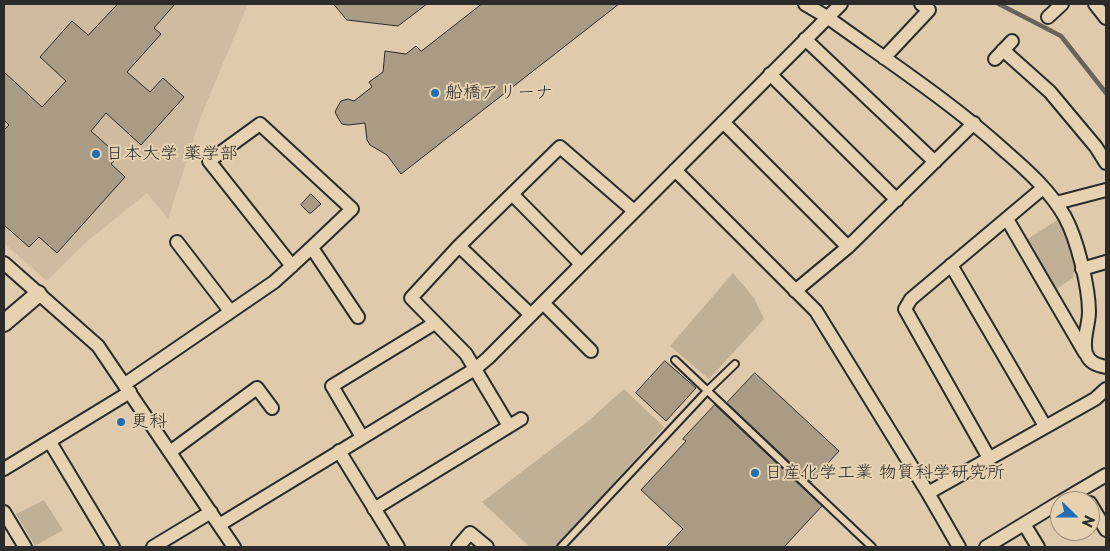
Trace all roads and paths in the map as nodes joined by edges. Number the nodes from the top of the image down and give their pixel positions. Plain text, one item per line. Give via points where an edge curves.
1 (806, 4) edge
2 (841, 4) edge
3 (921, 4) edge
4 (1062, 4) edge
5 (1095, 4) edge
6 (827, 17) junction
7 (1048, 17) dead end
8 (1106, 18) edge
9 (805, 39) junction
10 (1003, 50) dead end
11 (884, 58) junction
12 (770, 74) junction
13 (723, 122) junction
14 (974, 123) junction
15 (935, 162) junction
16 (1106, 163) edge
17 (675, 170) junction
18 (1044, 188) junction
19 (1106, 190) edge
20 (512, 194) junction
21 (897, 200) junction
22 (1056, 202) junction
23 (634, 211) junction
24 (1007, 219) junction
25 (177, 242) dead end
26 (459, 246) junction
27 (848, 247) junction
28 (312, 248) junction
29 (1106, 262) edge
30 (4, 263) edge
31 (581, 264) junction
32 (951, 265) junction
33 (292, 266) junction
34 (1082, 269) junction
35 (795, 291) junction
36 (38, 294) junction
37 (543, 303) junction
38 (230, 311) junction
39 (531, 314) junction
40 (358, 317) dead end
41 (435, 322) junction
42 (4, 323) edge
43 (591, 351) dead end
44 (1086, 354) junction
45 (675, 360) dead end
46 (736, 364) dead end
47 (1106, 367) edge
48 (474, 369) junction
49 (127, 388) junction
50 (1106, 389) edge
51 (708, 390) junction
52 (272, 408) dead end
53 (521, 419) dead end
54 (510, 426) junction
55 (1046, 426) junction
56 (362, 437) junction
57 (50, 442) junction
58 (339, 451) junction
59 (170, 452) junction
60 (989, 458) junction
61 (4, 469) edge
62 (1106, 475) edge
63 (1082, 489) joint
64 (1079, 491) edge
65 (928, 492) junction
66 (374, 509) junction
67 (1050, 509) edge
68 (4, 512) edge
69 (211, 512) junction
70 (1024, 524) junction
71 (219, 525) junction
72 (25, 547) edge
73 (113, 547) edge
74 (153, 547) edge
75 (234, 547) edge
76 (398, 547) edge
77 (458, 547) edge
78 (487, 547) edge
79 (561, 547) edge
80 (872, 547) edge
81 (959, 547) edge
82 (986, 547) edge
83 (1038, 547) edge

1 - 6 street
2 - 6 street
3 - 11 street via 929,10
4 - 7 street
5 - 8 street
6 - 9 street
6 - 11 street
9 - 12 street
9 - 15 street
10 - 16 street via 1050,92
11 - 14 street
12 - 13 street
12 - 21 street
13 - 17 street
13 - 27 street
14 - 15 street
14 - 18 street
15 - 21 street
17 - 23 street
17 - 35 street
18 - 22 street
18 - 24 street
19 - 22 street
20 - 23 street via 560,147
20 - 26 street
20 - 31 street
21 - 27 street
22 - 34 street via 1066,218
23 - 31 street
24 - 32 street
24 - 44 street
25 - 38 street
26 - 39 street
26 - 41 street via 411,298
27 - 35 street
28 - 33 street
28 - 33 street via 352,209 260,124 209,162
28 - 40 street
29 - 34 street
30 - 36 street
31 - 37 street
32 - 55 street
32 - 60 street via 911,299 905,309
33 - 38 street
34 - 44 street via 1089,310
35 - 65 street via 816,311
36 - 42 street
36 - 49 street via 98,346
37 - 39 street
37 - 43 street
38 - 49 street
39 - 48 street
41 - 48 street via 466,354
41 - 56 street via 332,386
44 - 47 street via 1095,365
45 - 51 lane
46 - 51 lane
48 - 54 street
48 - 56 street
49 - 57 street
49 - 59 street
50 - 55 street via 1095,399
51 - 79 lane
51 - 80 lane
52 - 59 street via 257,388
53 - 54 street
54 - 66 street
55 - 60 street
56 - 58 street
57 - 61 street
57 - 73 street
58 - 66 street
58 - 71 street
59 - 69 street
60 - 65 street
62 - 63 street
63 - 64 street
65 - 81 street
66 - 76 street
67 - 70 street
68 - 72 street
69 - 71 street
69 - 74 street
70 - 82 street
70 - 83 street
71 - 75 street
77 - 78 street via 470,533

